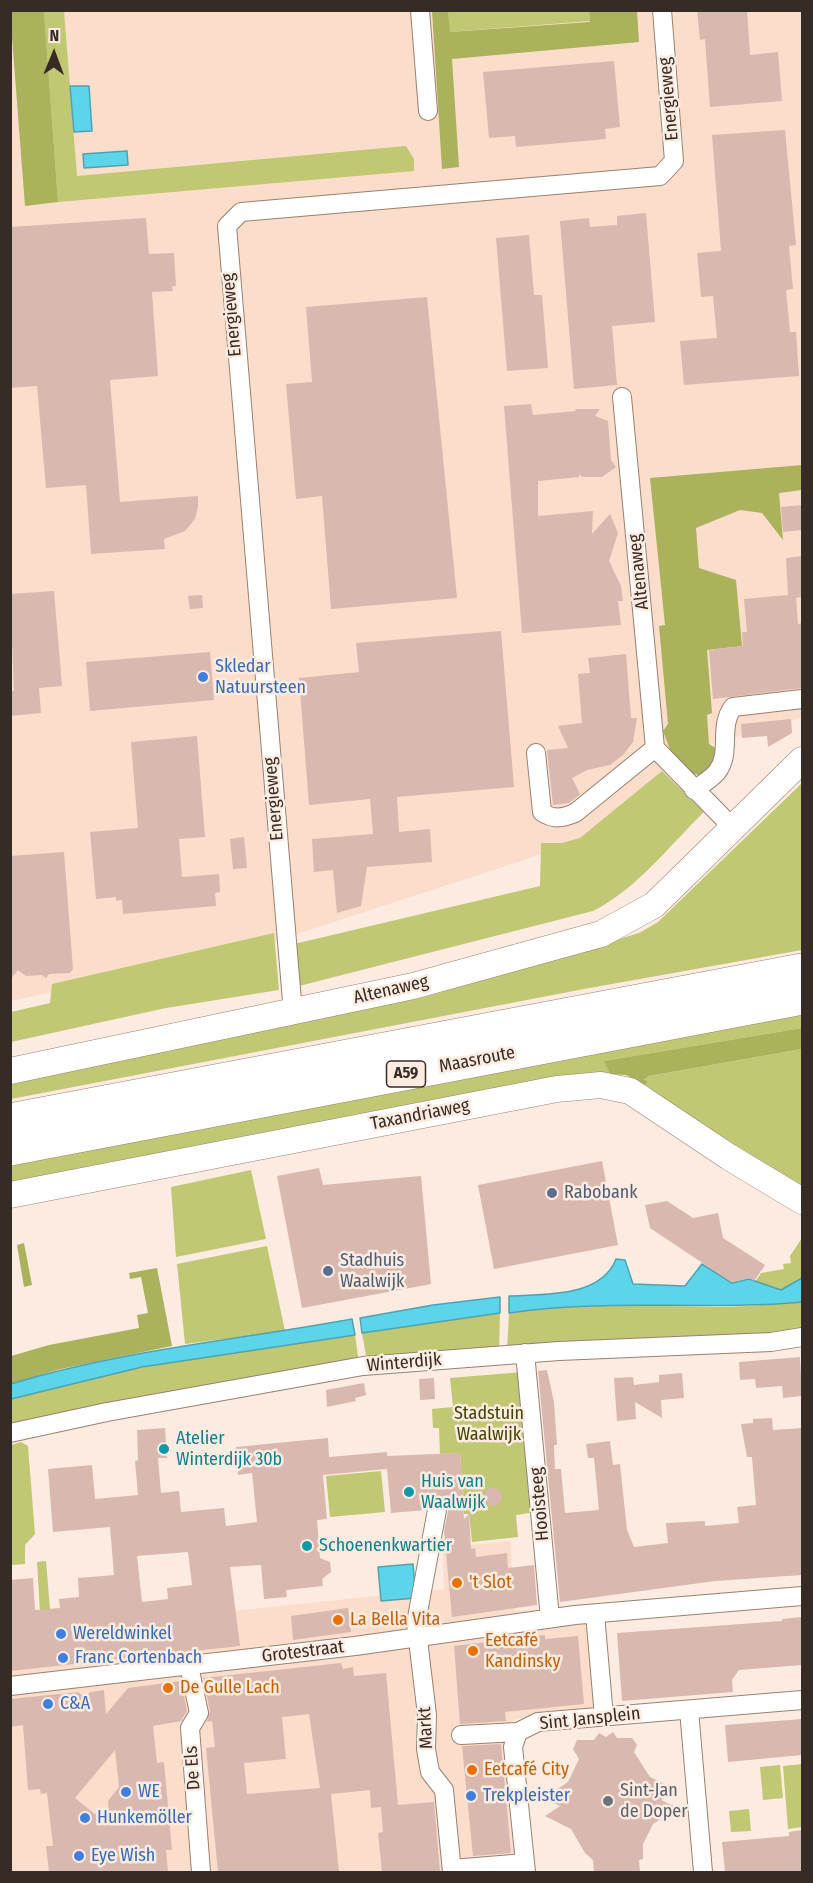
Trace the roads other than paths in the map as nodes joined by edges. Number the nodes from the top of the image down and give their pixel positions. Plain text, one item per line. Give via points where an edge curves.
1 (420, 10) edge
2 (662, 10) edge
3 (428, 111) dead end
4 (622, 397) dead end
5 (802, 699) edge
6 (655, 748) junction
7 (536, 753) dead end
8 (801, 762) edge
9 (694, 790) junction
10 (733, 828) junction
11 (802, 970) edge
12 (802, 998) edge
13 (293, 1013) junction
14 (10, 1071) edge
15 (10, 1120) edge
16 (10, 1149) edge
17 (10, 1195) edge
18 (802, 1201) edge
19 (802, 1337) edge
20 (525, 1353) junction
21 (10, 1433) edge
22 (437, 1510) dead end
23 (802, 1596) edge
24 (595, 1614) junction
25 (550, 1618) junction
26 (418, 1644) junction
27 (189, 1666) junction
28 (10, 1686) edge
29 (802, 1700) edge
30 (689, 1710) junction
31 (604, 1717) junction
32 (518, 1732) junction
33 (461, 1735) dead end
34 (525, 1868) edge
35 (452, 1871) edge
36 (201, 1872) edge
37 (703, 1872) edge

1 - 3 street
2 - 13 street, Energieweg via 674,161 660,176 241,212 226,226
4 - 6 street, Altenaweg
5 - 9 street via 732,707 726,716 722,762 717,772
6 - 7 street via 575,813 562,818 542,812
6 - 9 street
8 - 10 main road, Altenaweg
9 - 10 street
10 - 13 main road, Altenaweg via 654,905 601,934 413,986
11 - 15 highway, Maasroute / A59
12 - 16 highway, Maasroute / A59
13 - 14 main road, Altenaweg
17 - 18 main road, Taxandriaweg via 557,1089 601,1085 630,1091 653,1104
19 - 20 street, Winterdijk via 771,1342
20 - 21 street, Winterdijk via 363,1366
20 - 25 street, Hooisteeg
22 - 26 street, Markt via 416,1623
23 - 24 street, Grotestraat
24 - 25 street, Grotestraat
24 - 31 street
25 - 26 street, Grotestraat
26 - 27 street, Grotestraat
26 - 35 street, Markt via 427,1715 426,1749 430,1772 444,1790
27 - 28 street, Grotestraat via 111,1679
27 - 36 street, De Els via 199,1713 190,1728
29 - 30 street, Sint Jansplein
30 - 31 street, Sint Jansplein
30 - 37 street
31 - 32 street, Sint Jansplein via 538,1722
32 - 33 street
32 - 34 street, Sint Jansplein via 513,1747
34 - 35 street, Sint Jansplein

